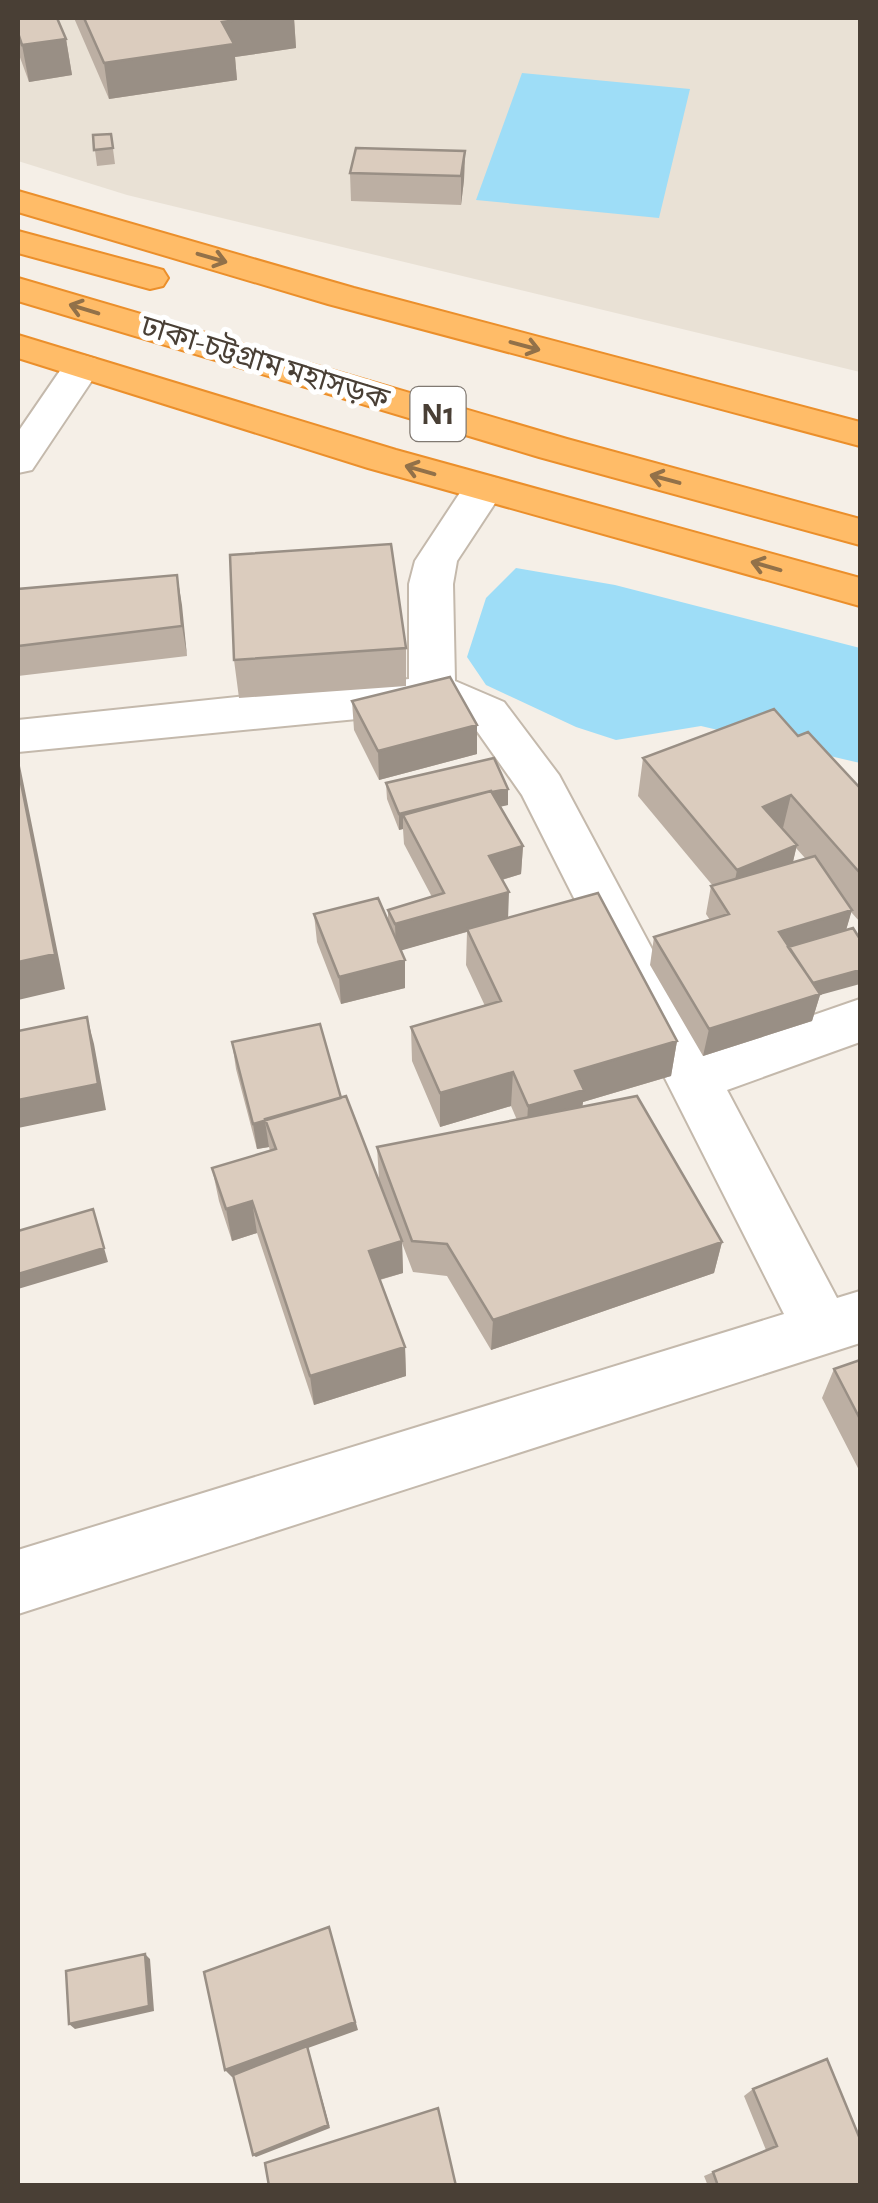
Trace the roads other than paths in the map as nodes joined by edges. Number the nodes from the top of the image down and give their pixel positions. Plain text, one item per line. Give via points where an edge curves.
1 (18, 202) edge
2 (18, 242) edge
3 (18, 289) edge
4 (18, 346) edge
5 (82, 367) junction
6 (860, 434) edge
7 (18, 460) edge
8 (860, 466) edge
9 (484, 488) junction
10 (860, 532) edge
11 (860, 592) edge
12 (432, 689) junction
13 (18, 736) edge
14 (860, 1020) edge
15 (695, 1079) junction
16 (841, 1323) edge
17 (18, 1582) edge

1 -> 6 highway via 360,302
2 - 8 highway, ঢাকা-চট্টগ্রাম মহাসড়ক / N1
10 -> 3 highway, ঢাকা-চট্টগ্রাম মহাসড়ক / N1
4 - 5 highway
5 - 7 street
9 -> 5 highway
11 -> 9 highway
9 - 12 street via 436,561
12 - 13 street via 388,700
12 - 15 street via 488,713 542,787
14 - 15 street
15 - 16 street
16 - 17 street

